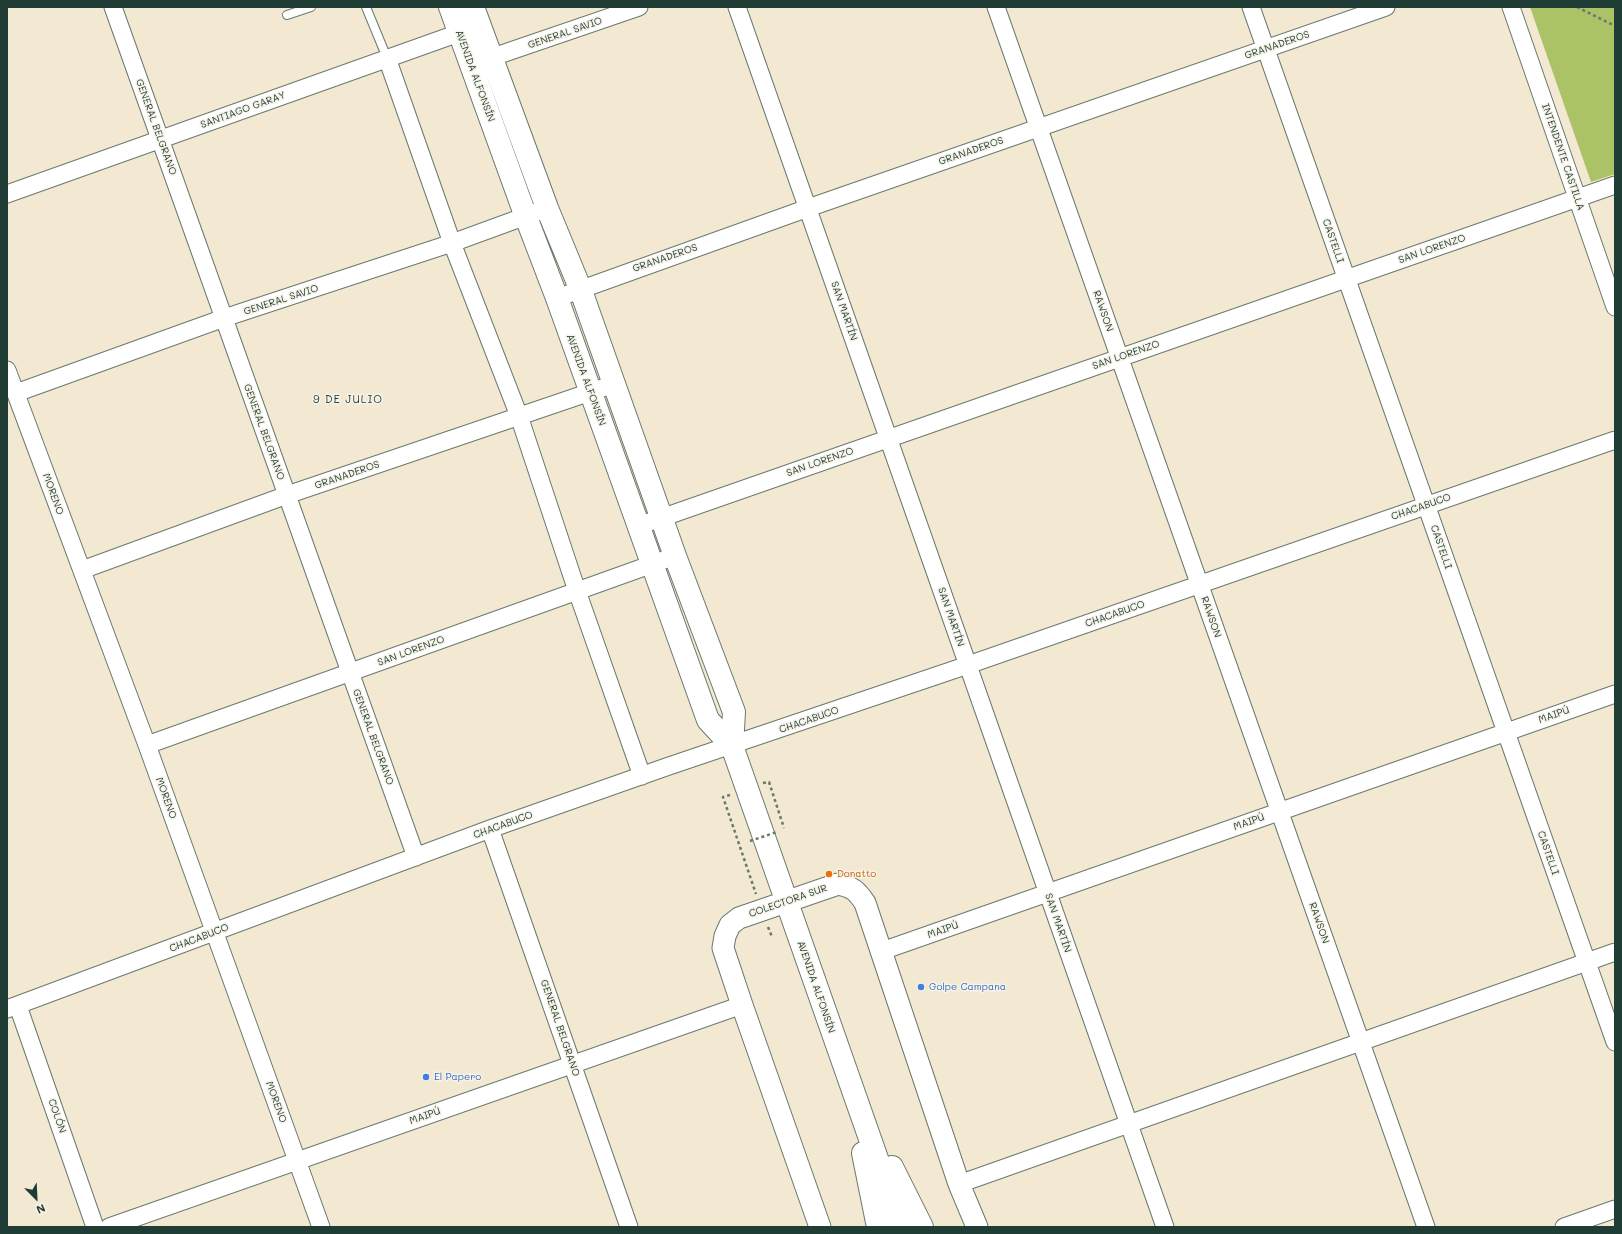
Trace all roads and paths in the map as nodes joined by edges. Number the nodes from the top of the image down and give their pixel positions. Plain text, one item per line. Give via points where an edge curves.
1 (113, 7) edge
2 (311, 7) edge
3 (366, 7) edge
4 (450, 7) edge
5 (639, 7) edge
6 (737, 7) edge
7 (996, 7) edge
8 (1251, 7) edge
9 (1386, 7) edge
10 (1511, 7) edge
11 (1577, 7) edge
12 (287, 15) dead end
13 (476, 16) edge
14 (1615, 26) edge
15 (459, 32) junction
16 (1266, 49) junction
17 (387, 58) junction
18 (490, 58) junction
19 (1039, 128) junction
20 (160, 140) junction
21 (1615, 185) edge
22 (7, 194) edge
23 (1577, 198) junction
24 (547, 208) junction
25 (808, 208) junction
26 (526, 217) junction
27 (452, 243) junction
28 (1346, 278) junction
29 (580, 288) junction
30 (557, 298) junction
31 (1615, 307) edge
32 (224, 318) junction
33 (1120, 358) junction
34 (7, 370) edge
35 (614, 384) junction
36 (590, 392) junction
37 (16, 393) junction
38 (520, 416) junction
39 (888, 438) junction
40 (1615, 440) edge
41 (287, 495) junction
42 (1426, 506) junction
43 (662, 517) junction
44 (638, 526) junction
45 (675, 556) junction
46 (651, 564) junction
47 (82, 570) junction
48 (1200, 585) junction
49 (577, 591) junction
50 (968, 665) junction
51 (350, 673) junction
52 (1615, 694) edge
53 (1506, 732) junction
54 (147, 745) junction
55 (732, 746) junction
56 (642, 776) junction
57 (733, 801) dead end
58 (1280, 812) junction
59 (490, 829) junction
60 (777, 832) dead end
61 (749, 842) dead end
62 (416, 857) junction
63 (1048, 893) junction
64 (786, 901) junction
65 (762, 910) junction
66 (215, 932) junction
67 (772, 937) dead end
68 (882, 951) junction
69 (1615, 952) edge
70 (1587, 962) junction
71 (742, 1005) junction
72 (12, 1007) edge
73 (1360, 1042) junction
74 (1615, 1042) edge
75 (572, 1064) junction
76 (849, 1080) junction
77 (1129, 1124) junction
78 (297, 1161) junction
79 (959, 1184) junction
80 (1615, 1209) edge
81 (96, 1227) edge
82 (109, 1227) edge
83 (321, 1227) edge
84 (629, 1227) edge
85 (820, 1227) edge
86 (878, 1227) edge
87 (901, 1227) edge
88 (922, 1227) edge
89 (977, 1227) edge
90 (1165, 1227) edge
91 (1426, 1227) edge
92 (1564, 1227) edge

1 - 20 street, GENERAL BELGRANO
2 - 12 lane
3 - 17 lane
4 - 15 main road, AVENIDA ALFONSÍN
5 - 18 street, GENERAL SAVIO
6 - 25 street, SAN MARTÍN
7 - 19 street, RAWSON
8 - 16 street, CASTELLI
9 - 16 street, GRANADEROS
10 - 23 street, INTENDENTE CASTILLA
11 - 14 path
13 - 15 street, SANTIAGO GARAY
13 - 18 main road, AVENIDA ALFONSÍN
15 - 17 street, SANTIAGO GARAY
15 - 26 main road, AVENIDA ALFONSÍN
16 - 19 street, GRANADEROS
16 - 28 street, CASTELLI
17 - 20 street, SANTIAGO GARAY
17 - 27 street
18 - 24 main road, AVENIDA ALFONSÍN
19 - 25 street, GRANADEROS
19 - 33 street, RAWSON
20 - 22 street, SANTIAGO GARAY
20 - 32 street, GENERAL BELGRANO
21 - 23 street, SAN LORENZO
23 - 28 street, SAN LORENZO
23 - 31 street, INTENDENTE CASTILLA
24 - 26 street, GENERAL SAVIO
24 - 29 main road, AVENIDA ALFONSÍN
25 - 29 street, GRANADEROS
25 - 39 street, SAN MARTÍN
26 - 27 street, GENERAL SAVIO
26 - 30 main road, AVENIDA ALFONSÍN
27 - 32 street, GENERAL SAVIO
27 - 38 street
28 - 33 street, SAN LORENZO
28 - 42 street, CASTELLI
29 - 30 street, GRANADEROS
29 - 35 main road, AVENIDA ALFONSÍN
30 - 36 main road, AVENIDA ALFONSÍN
32 - 37 street, GENERAL SAVIO
32 - 41 street, GENERAL BELGRANO
33 - 39 street, SAN LORENZO
33 - 48 street, RAWSON
34 - 37 street, MORENO
35 - 36 street, GRANADEROS
35 - 43 main road, AVENIDA ALFONSÍN
36 - 38 street, GRANADEROS
36 - 44 main road, AVENIDA ALFONSÍN
37 - 47 street, MORENO
38 - 41 street, GRANADEROS
38 - 49 street
39 - 43 street, SAN LORENZO
39 - 50 street, SAN MARTÍN
40 - 42 street, CHACABUCO
41 - 47 street, GRANADEROS
41 - 51 street, GENERAL BELGRANO
42 - 48 street, CHACABUCO
42 - 53 street, CASTELLI
43 - 44 street, SAN LORENZO
43 - 45 main road, AVENIDA ALFONSÍN
44 - 46 main road, AVENIDA ALFONSÍN
45 - 46 street, SAN LORENZO
45 - 55 main road, AVENIDA ALFONSÍN via 734,712
46 - 49 street, SAN LORENZO
46 - 55 main road, AVENIDA ALFONSÍN via 708,720
47 - 54 street, MORENO
48 - 50 street, CHACABUCO
48 - 58 street, RAWSON
49 - 51 street, SAN LORENZO
49 - 56 street
50 - 55 street, CHACABUCO
50 - 63 street, SAN MARTÍN
51 - 54 street, SAN LORENZO
51 - 62 street, GENERAL BELGRANO
52 - 53 street, MAIPÚ
53 - 58 street, MAIPÚ
53 - 70 street, CASTELLI
54 - 66 street, MORENO
55 - 56 street, CHACABUCO
55 - 64 main road, AVENIDA ALFONSÍN
56 - 59 street, CHACABUCO
57 - 65 path via 731,794 723,797
58 - 63 street, MAIPÚ
58 - 73 street, RAWSON
59 - 62 street, CHACABUCO
59 - 75 street, GENERAL BELGRANO
60 - 61 path, bridge
62 - 66 street, CHACABUCO
63 - 68 street, MAIPÚ
63 - 77 street, SAN MARTÍN
64 - 65 street, COLECTORA SUR
64 - 68 street, COLECTORA SUR via 838,884 849,887 858,892 865,903
64 - 76 main road, AVENIDA ALFONSÍN
65 - 67 path
65 - 71 street, COLECTORA SUR via 739,918 730,925 725,936 723,948
66 - 72 street, CHACABUCO
66 - 78 street, MORENO
68 - 79 street, COLECTORA SUR
69 - 70 street
70 - 73 street
70 - 74 street, CASTELLI
71 - 75 street, MAIPÚ
71 - 85 street, COLECTORA SUR
72 - 81 street, COLÓN
73 - 77 street
73 - 91 street, RAWSON
75 - 78 street, MAIPÚ
75 - 84 street, GENERAL BELGRANO
76 - 86 main road
76 - 87 main road, AVENIDA ALFONSÍN
76 - 88 main road
77 - 79 street
77 - 90 street, SAN MARTÍN
78 - 82 street, MAIPÚ
78 - 83 street, MORENO
79 - 89 street, COLECTORA SUR
80 - 92 street

